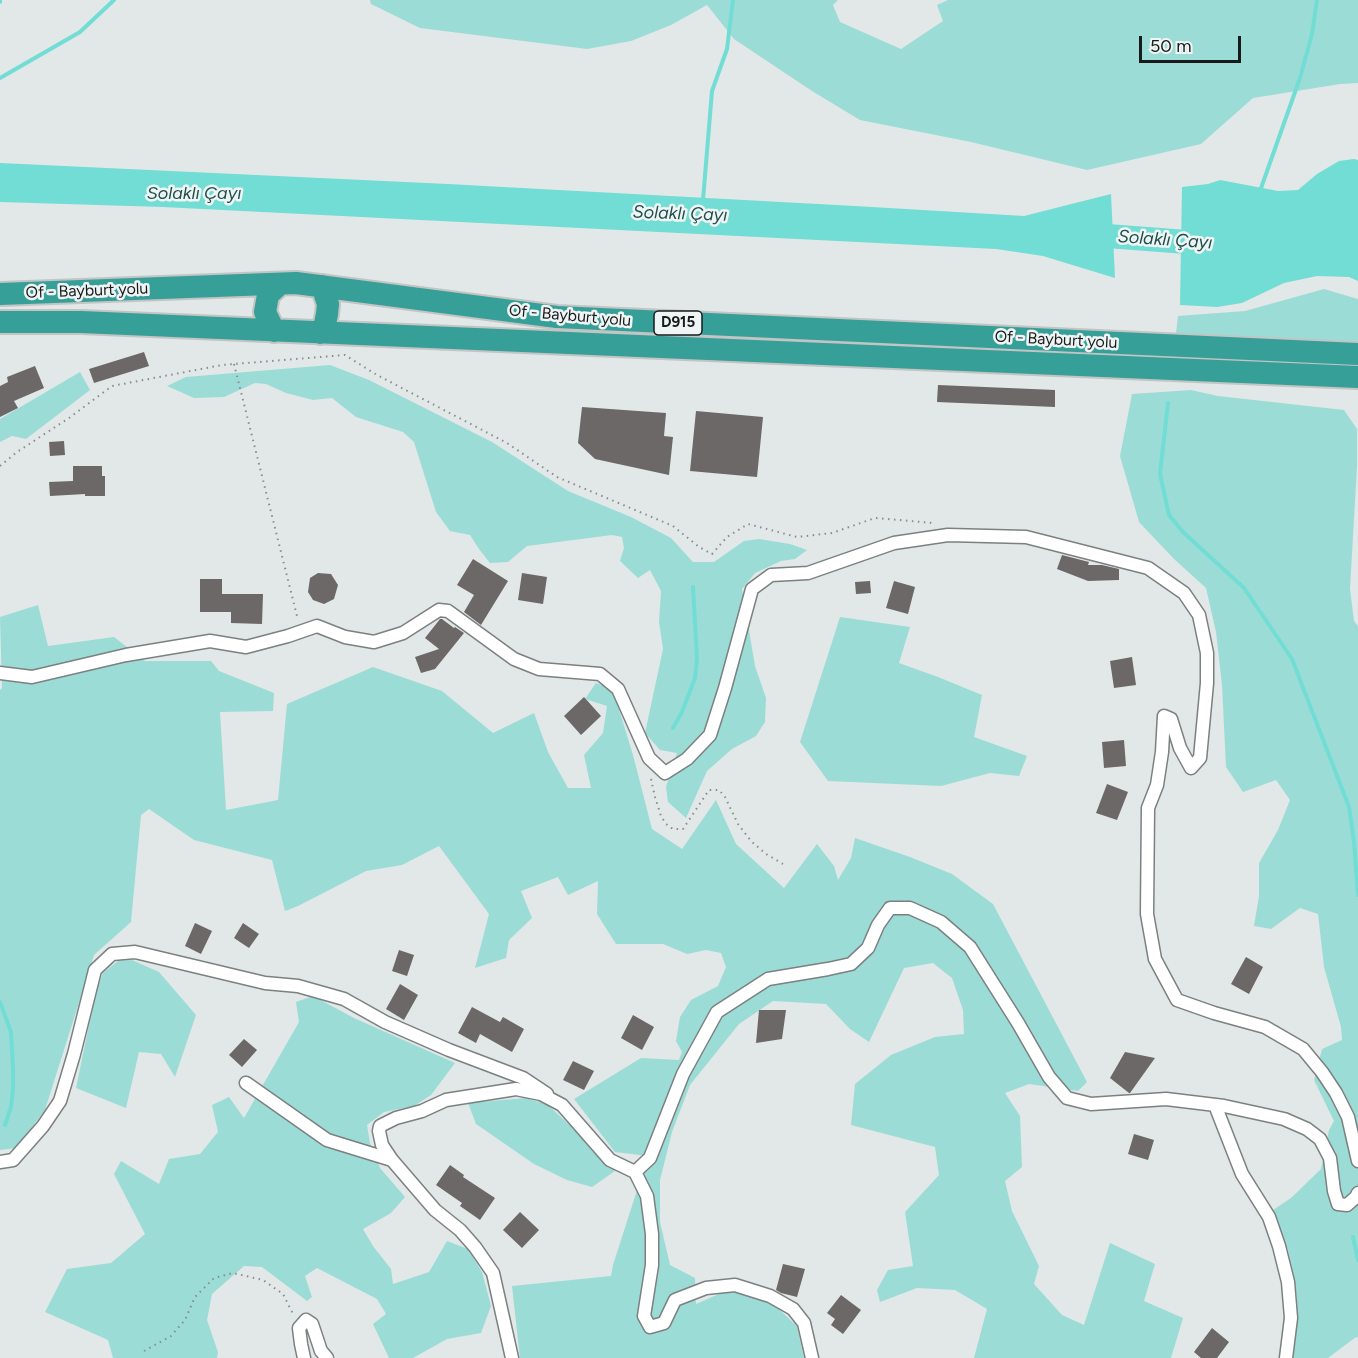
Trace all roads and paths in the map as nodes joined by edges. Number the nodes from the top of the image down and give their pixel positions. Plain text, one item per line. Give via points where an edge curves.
1 (280, 284) junction
2 (322, 286) junction
3 (0, 294) edge
4 (0, 322) edge
5 (274, 331) junction
6 (320, 333) junction
7 (1358, 354) edge
8 (234, 364) junction
9 (1358, 376) edge
10 (0, 466) edge
11 (941, 524) dead end
12 (301, 632) junction
13 (0, 673) edge
14 (649, 758) junction
15 (783, 864) dead end
16 (246, 1083) dead end
17 (562, 1105) junction
18 (1215, 1105) junction
19 (392, 1160) junction
20 (1358, 1161) edge
21 (0, 1162) edge
22 (635, 1172) junction
23 (1358, 1193) edge
24 (299, 1328) junction
25 (144, 1351) dead end
26 (304, 1358) edge
27 (327, 1358) edge
28 (512, 1358) edge
29 (812, 1358) edge
30 (1286, 1358) edge

1 - 2 highway, Of - Bayburt yolu / D915
1 - 3 highway, Of - Bayburt yolu / D915
1 - 5 highway via 268,295 265,312
2 - 6 highway via 328,304
2 - 7 highway, Of - Bayburt yolu / D915 via 557,317
4 - 5 highway, Of - Bayburt yolu / D915
5 - 6 highway, Of - Bayburt yolu / D915
6 - 9 highway, Of - Bayburt yolu / D915
8 - 10 path via 112,386
8 - 11 path via 345,355 507,443 557,477 673,526 712,554 727,537 748,524 797,537 832,533 874,518
8 - 12 path
12 - 13 street via 246,647 210,641 126,655 32,677
12 - 14 street via 317,626 345,637 374,642 403,633 439,610 448,611 514,659 539,669 600,674 618,689
14 - 15 path via 655,797 666,824 683,829 709,790 718,790 726,797 750,841
14 - 20 street via 665,773 687,759 710,735 752,589 771,575 808,573 894,543 948,535 1026,537 1148,568 1184,593 1199,615 1207,653 1200,758 1191,768 1171,719 1164,716 1158,785 1148,808 1147,914 1155,959 1177,1000 1265,1027 1303,1049 1322,1072 1348,1117
16 - 19 street via 327,1140
17 - 19 street via 541,1094 516,1089 446,1100 380,1126 382,1145
17 - 21 street via 524,1077 406,1032 344,999 135,952 112,954 95,970 60,1101 14,1160
17 - 22 street via 610,1160
18 - 22 street via 1166,1099 1090,1104 1067,1098 1049,1077 970,947 942,922 910,908 890,908 868,948 851,964 768,979 717,1011 683,1074 650,1158
18 - 23 street via 1284,1119 1307,1129 1320,1139 1330,1158 1338,1204 1347,1205
18 - 30 street via 1242,1174 1269,1217 1279,1246 1290,1309
19 - 28 street via 435,1210 476,1247 493,1273
22 - 29 street via 647,1196 652,1233 652,1265 644,1316 650,1327 664,1323 675,1299 706,1288 735,1286 770,1296 793,1309 804,1323
24 - 25 path via 283,1294 263,1280 233,1273 214,1278 195,1297 185,1320 171,1336
24 - 26 street
24 - 27 street via 306,1320 312,1324

